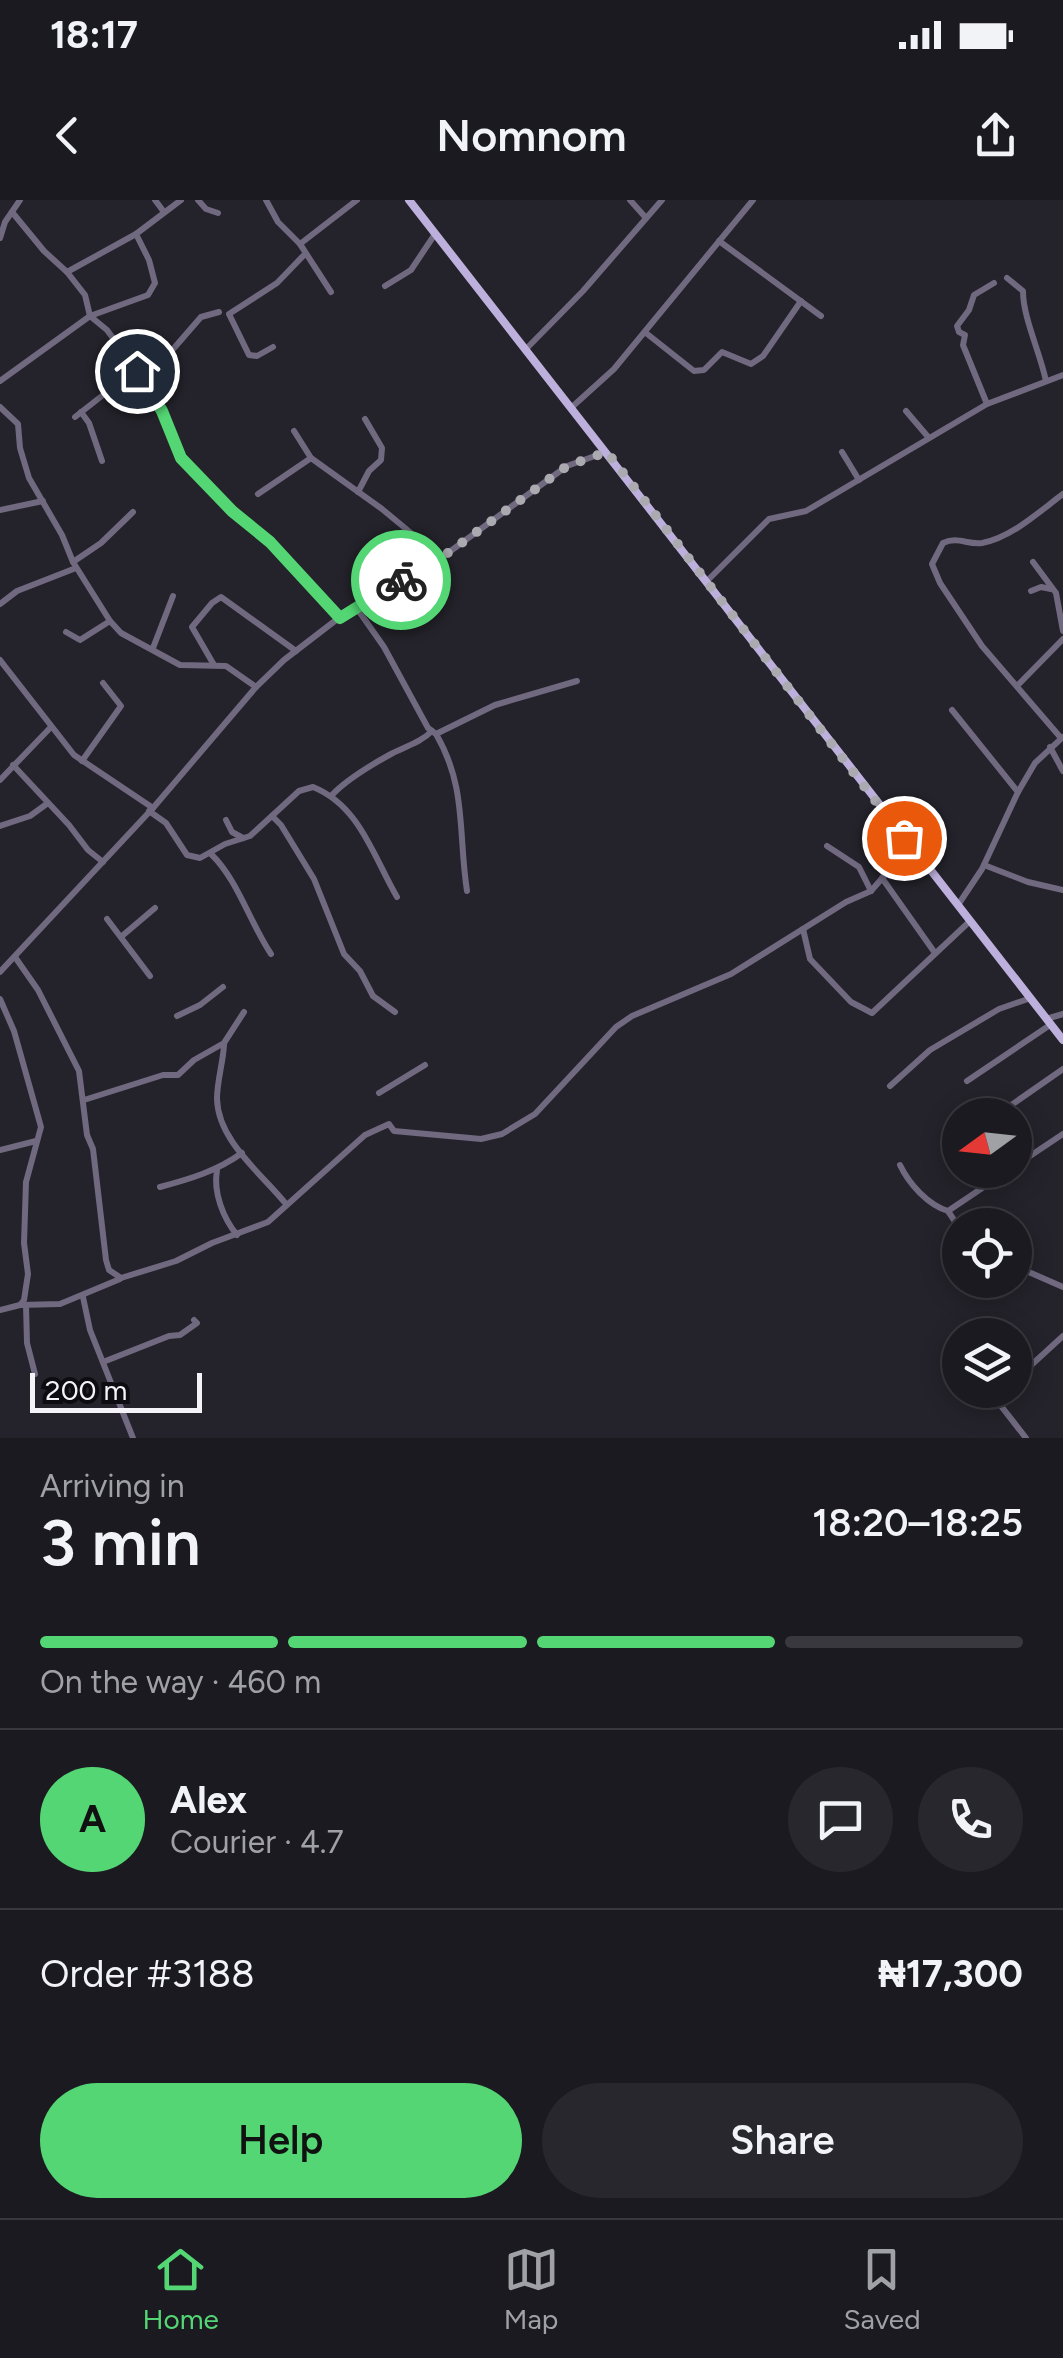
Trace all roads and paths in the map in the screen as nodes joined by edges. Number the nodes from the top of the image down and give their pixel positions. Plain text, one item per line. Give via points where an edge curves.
1 (20, 200) edge
2 (156, 200) edge
3 (181, 200) edge
4 (198, 200) edge
5 (266, 200) edge
6 (357, 200) edge
7 (409, 200) edge
8 (630, 200) edge
9 (662, 200) edge
10 (753, 200) edge
11 (12, 212) junction
12 (164, 212) junction
13 (218, 213) dead end
14 (646, 218) junction
15 (136, 234) junction
16 (434, 234) junction
17 (0, 238) edge
18 (719, 241) junction
19 (300, 244) junction
20 (304, 255) junction
21 (66, 272) junction
22 (1007, 278) dead end
23 (994, 283) dead end
24 (385, 286) dead end
25 (331, 292) dead end
26 (801, 301) junction
27 (220, 312) dead end
28 (90, 316) junction
29 (820, 316) dead end
30 (646, 333) junction
31 (273, 348) dead end
32 (527, 348) junction
33 (137, 371) junction
34 (1063, 374) edge
35 (0, 381) edge
36 (1046, 381) junction
37 (986, 404) junction
38 (0, 407) edge
39 (572, 407) junction
40 (906, 411) dead end
41 (364, 420) dead end
42 (294, 432) dead end
43 (930, 438) junction
44 (607, 452) junction
45 (842, 452) dead end
46 (311, 458) junction
47 (102, 461) dead end
48 (859, 480) junction
49 (358, 492) junction
50 (258, 494) dead end
51 (1063, 494) edge
52 (43, 501) junction
53 (0, 510) edge
54 (133, 512) dead end
55 (441, 558) junction
56 (1034, 562) dead end
57 (74, 565) junction
58 (706, 582) junction
59 (1030, 591) dead end
60 (1056, 593) junction
61 (172, 596) dead end
62 (1061, 601) edge
63 (0, 604) edge
64 (356, 607) junction
65 (340, 618) junction
66 (110, 621) junction
67 (1063, 631) edge
68 (66, 632) dead end
69 (1063, 640) edge
70 (153, 648) junction
71 (296, 650) junction
72 (3, 661) edge
73 (214, 665) junction
74 (577, 681) dead end
75 (103, 683) dead end
76 (1018, 685) junction
77 (256, 687) junction
78 (952, 710) dead end
79 (52, 727) junction
80 (434, 732) junction
81 (1062, 738) edge
82 (1050, 747) junction
83 (82, 761) junction
84 (14, 765) junction
85 (1063, 770) edge
86 (0, 780) edge
87 (1018, 792) junction
88 (332, 795) junction
89 (48, 803) junction
90 (151, 810) junction
91 (272, 816) junction
92 (226, 820) dead end
93 (0, 826) edge
94 (232, 832) junction
95 (243, 838) junction
96 (225, 844) junction
97 (826, 846) dead end
98 (913, 850) junction
99 (211, 854) junction
100 (103, 862) junction
101 (984, 865) junction
102 (882, 878) junction
103 (467, 890) dead end
104 (1063, 890) edge
105 (871, 891) junction
106 (397, 897) dead end
107 (957, 906) junction
108 (156, 908) dead end
109 (108, 919) dead end
110 (969, 922) junction
111 (803, 929) junction
112 (122, 936) junction
113 (935, 953) junction
114 (272, 954) dead end
115 (15, 957) junction
116 (0, 972) edge
117 (150, 976) dead end
118 (223, 987) dead end
119 (0, 998) edge
120 (1028, 998) junction
121 (244, 1012) dead end
122 (395, 1012) dead end
123 (1063, 1014) edge
124 (177, 1016) dead end
125 (1048, 1022) junction
126 (1063, 1040) edge
127 (224, 1043) junction
128 (425, 1065) dead end
129 (1063, 1069) edge
130 (967, 1080) dead end
131 (890, 1086) dead end
132 (379, 1093) dead end
133 (1021, 1098) edge
134 (84, 1100) junction
135 (1063, 1134) edge
136 (36, 1141) junction
137 (0, 1150) edge
138 (242, 1153) junction
139 (1032, 1155) edge
140 (900, 1165) dead end
141 (217, 1170) junction
142 (160, 1187) dead end
143 (982, 1188) edge
144 (286, 1204) junction
145 (952, 1208) edge
146 (942, 1209) edge
147 (237, 1235) junction
148 (1032, 1273) edge
149 (122, 1278) junction
150 (1063, 1287) edge
151 (83, 1297) junction
152 (23, 1304) junction
153 (0, 1310) edge
154 (194, 1320) dead end
155 (1063, 1336) edge
156 (103, 1362) junction
157 (1032, 1364) edge
158 (35, 1374) dead end
159 (1003, 1408) edge
160 (133, 1438) edge
161 (1026, 1438) edge

1 - 11 street
2 - 12 street
3 - 12 street
4 - 13 street
5 - 19 street
6 - 19 street
7 - 16 main road
8 - 14 street
9 - 14 street
10 - 18 street
11 - 17 street
11 - 21 street
12 - 15 street
14 - 32 street
15 - 21 street
15 - 28 street via 155,283 148,295
16 - 24 street via 411,270
16 - 32 main road
18 - 26 street
18 - 30 street
19 - 20 street
20 - 25 street
20 - 31 street via 277,283 229,314 250,355
21 - 28 street via 85,295
22 - 36 street via 1023,291
23 - 37 street via 974,296 957,326
26 - 29 street
26 - 30 street via 751,364 722,352 694,371
27 - 33 street via 201,317 168,355
28 - 33 street
28 - 35 street
30 - 39 street
32 - 39 main road
33 - 47 street via 78,414 89,423
33 - 65 street via 181,458
34 - 36 street
36 - 37 street
37 - 43 street
38 - 52 street via 20,427 29,478
39 - 44 main road
40 - 43 street
41 - 49 street via 382,448 381,460
42 - 46 street
43 - 48 street
44 - 55 street via 567,466
44 - 58 main road
45 - 48 street
46 - 49 street
46 - 50 street
48 - 58 street via 806,511 769,519
49 - 55 street
51 - 76 street via 994,538 943,544 932,564 978,640
52 - 53 street
52 - 57 street
54 - 57 street
55 - 64 street
56 - 60 street
57 - 63 street
57 - 66 street
58 - 98 main road
59 - 60 street via 1049,587
60 - 62 street
61 - 70 street
62 - 67 street
64 - 65 street
64 - 80 street
65 - 71 street
66 - 68 street via 80,640
66 - 70 street
69 - 76 street
70 - 73 street via 187,667
71 - 73 street via 221,597 192,627
71 - 77 street
72 - 79 street
73 - 77 street
74 - 80 street
75 - 83 street via 120,706
76 - 81 street
77 - 90 street
78 - 87 street
79 - 83 street
79 - 84 street
80 - 88 street
80 - 103 street via 459,790
81 - 82 street
82 - 85 street
82 - 87 street
83 - 90 street
84 - 86 street
84 - 89 street
87 - 101 street
88 - 91 street via 305,788
88 - 106 street via 358,821
89 - 93 street
89 - 100 street
90 - 99 street via 187,855
90 - 100 street
91 - 95 street
91 - 122 street via 314,879 344,954 373,996
92 - 94 street
94 - 95 street
94 - 96 street
95 - 96 street
96 - 99 street
97 - 105 street via 859,868
98 - 102 street
98 - 107 main road
99 - 114 street
100 - 115 street
101 - 104 street
101 - 107 street
102 - 105 street
102 - 113 street
105 - 111 street
107 - 110 main road
108 - 112 street
109 - 112 street
110 - 113 street
110 - 120 main road
111 - 113 street via 810,959 869,1013
111 - 144 street via 732,974 632,1016 535,1114 502,1134 412,1134 389,1124 365,1135
112 - 117 street
115 - 116 street
115 - 134 street via 79,1071
118 - 124 street
119 - 136 street via 41,1122
120 - 125 main road
120 - 131 street via 930,1050
121 - 127 street
123 - 125 street
125 - 126 main road
125 - 130 street
127 - 134 street via 178,1075
127 - 138 street via 218,1113
128 - 132 street
129 - 133 street
134 - 149 street via 106,1260
135 - 139 street
136 - 137 street
136 - 152 street via 25,1198
138 - 141 street
138 - 144 street
140 - 146 street
141 - 142 street
141 - 147 street via 214,1186
143 - 145 street
144 - 147 street via 268,1222
147 - 149 street
148 - 150 street
149 - 151 street
151 - 152 street
151 - 156 street
152 - 153 street
152 - 158 street
154 - 156 street via 180,1335
155 - 157 street
156 - 160 street
159 - 161 street

